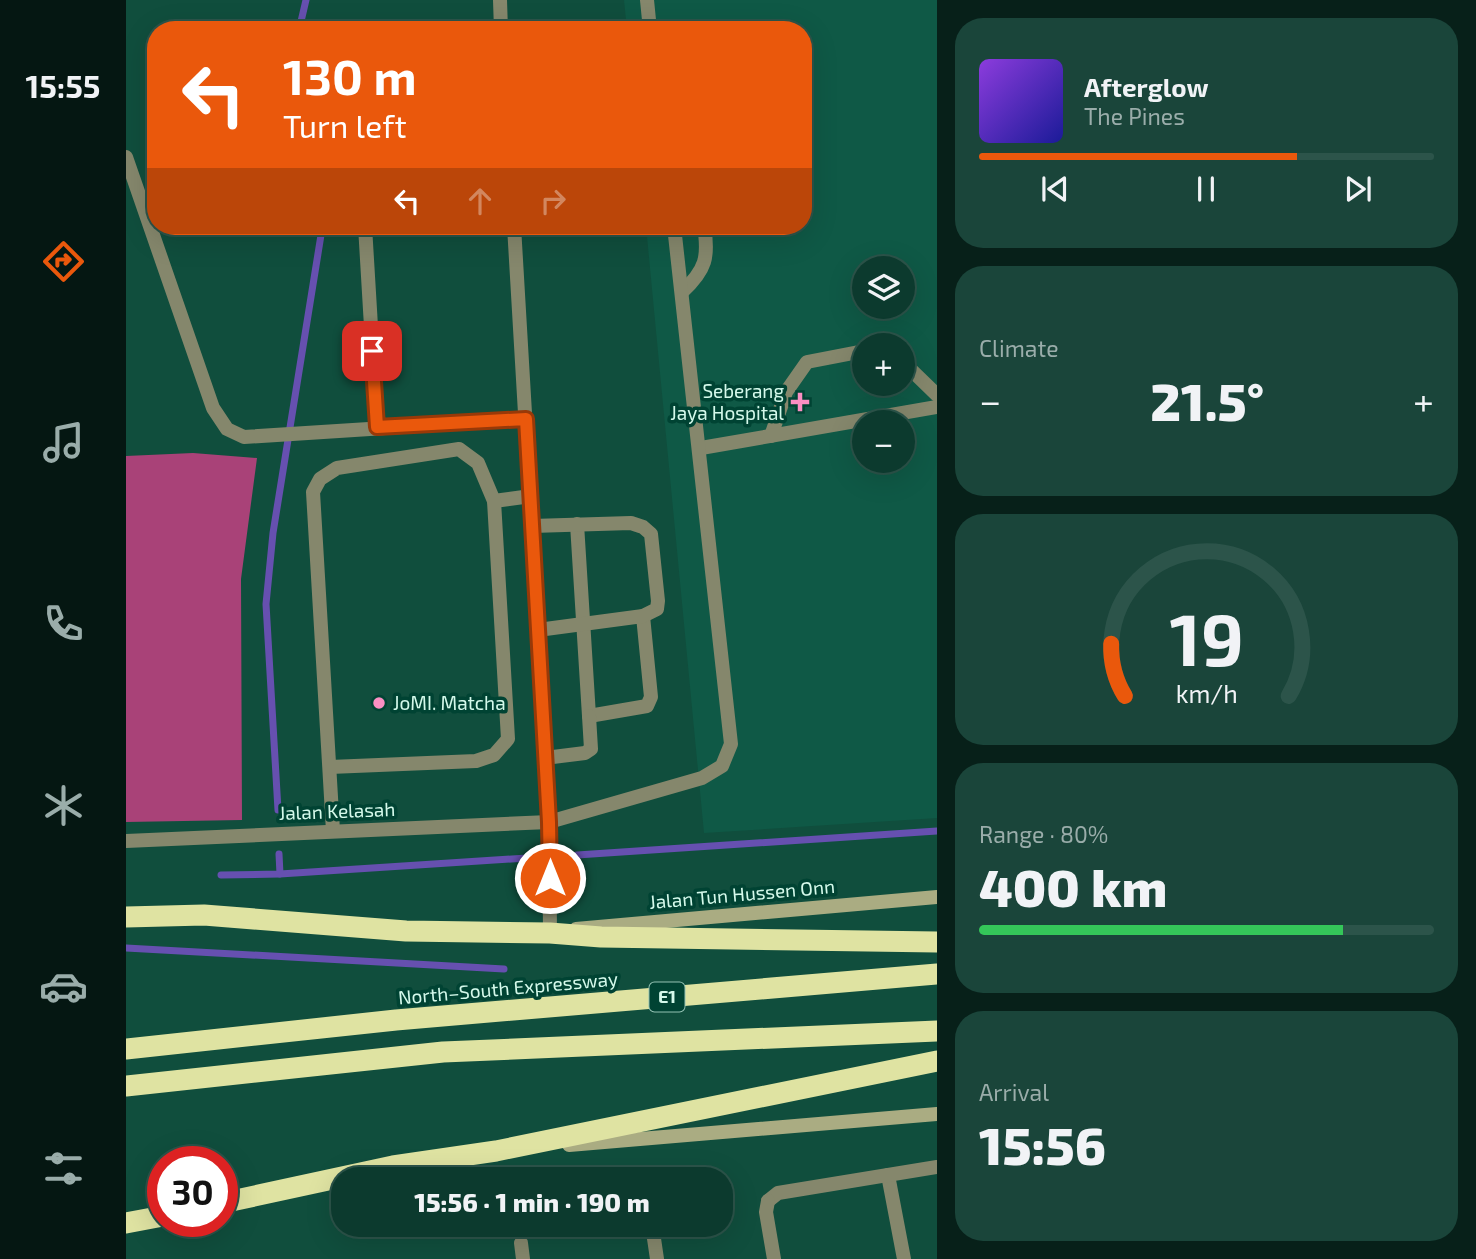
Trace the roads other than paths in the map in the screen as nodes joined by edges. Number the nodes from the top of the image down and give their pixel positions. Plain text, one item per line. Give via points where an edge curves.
1 (500, 0) edge
2 (647, 0) edge
3 (501, 21) edge
4 (649, 21) edge
5 (126, 158) edge
6 (147, 218) edge
7 (153, 235) edge
8 (366, 235) edge
9 (515, 235) edge
10 (675, 235) edge
11 (705, 235) edge
12 (682, 292) junction
13 (852, 353) edge
14 (915, 374) edge
15 (937, 395) edge
16 (937, 407) edge
17 (526, 419) junction
18 (377, 427) junction
19 (771, 436) junction
20 (701, 447) junction
21 (531, 496) junction
22 (494, 500) junction
23 (577, 524) junction
24 (532, 526) junction
25 (643, 616) junction
26 (584, 624) junction
27 (538, 630) junction
28 (589, 716) junction
29 (545, 758) junction
30 (330, 767) junction
31 (549, 822) junction
32 (332, 831) junction
33 (126, 841) edge
34 (937, 897) edge
35 (126, 917) edge
36 (550, 933) junction
37 (937, 942) edge
38 (937, 974) edge
39 (937, 1031) edge
40 (126, 1049) edge
41 (937, 1062) edge
42 (126, 1086) edge
43 (937, 1114) edge
44 (496, 1151) junction
45 (937, 1167) edge
46 (888, 1175) junction
47 (238, 1200) edge
48 (147, 1219) edge
49 (126, 1223) edge
50 (654, 1237) edge
51 (521, 1243) dead end
52 (523, 1259) edge
53 (657, 1259) edge
54 (774, 1259) edge
55 (904, 1259) edge

1 - 3 street
2 - 4 street
5 - 6 street
7 - 18 street via 213,408 227,429 244,437
8 - 18 street
9 - 17 street
10 - 12 street, Jalan Kelasah
11 - 12 street via 708,251 699,276
12 - 20 street, Jalan Kelasah
13 - 19 street via 807,362 786,392
14 - 15 street
16 - 19 street
17 - 18 street
17 - 21 street
19 - 20 street
20 - 31 street, Jalan Kelasah via 731,744 722,766 702,778
21 - 22 street
21 - 24 street
22 - 30 street via 508,739 494,755 476,761
22 - 30 street via 478,463 459,449 337,468 320,479 313,492
23 - 24 street
23 - 25 street via 631,523 651,534 658,601 657,608
23 - 26 street
24 - 27 street
25 - 26 street
25 - 28 street via 651,697 647,706
26 - 27 street
26 - 28 street
27 - 29 street
28 - 29 street via 591,749
29 - 31 street
30 - 32 street
31 - 32 street, Jalan Kelasah
31 - 36 street
32 - 33 street, Jalan Kelasah
34 - 36 main road, Jalan Tun Hussen Onn via 598,925
35 - 36 highway via 204,915 407,931
36 - 37 highway
38 - 40 highway, North–South Expressway / E1 via 396,1020
39 - 42 highway via 443,1052
41 - 44 highway
43 - 44 main road
44 - 47 highway via 393,1166
45 - 46 street
46 - 54 street via 778,1193 768,1201 766,1212
46 - 55 street
48 - 49 highway
50 - 53 street
51 - 52 street

